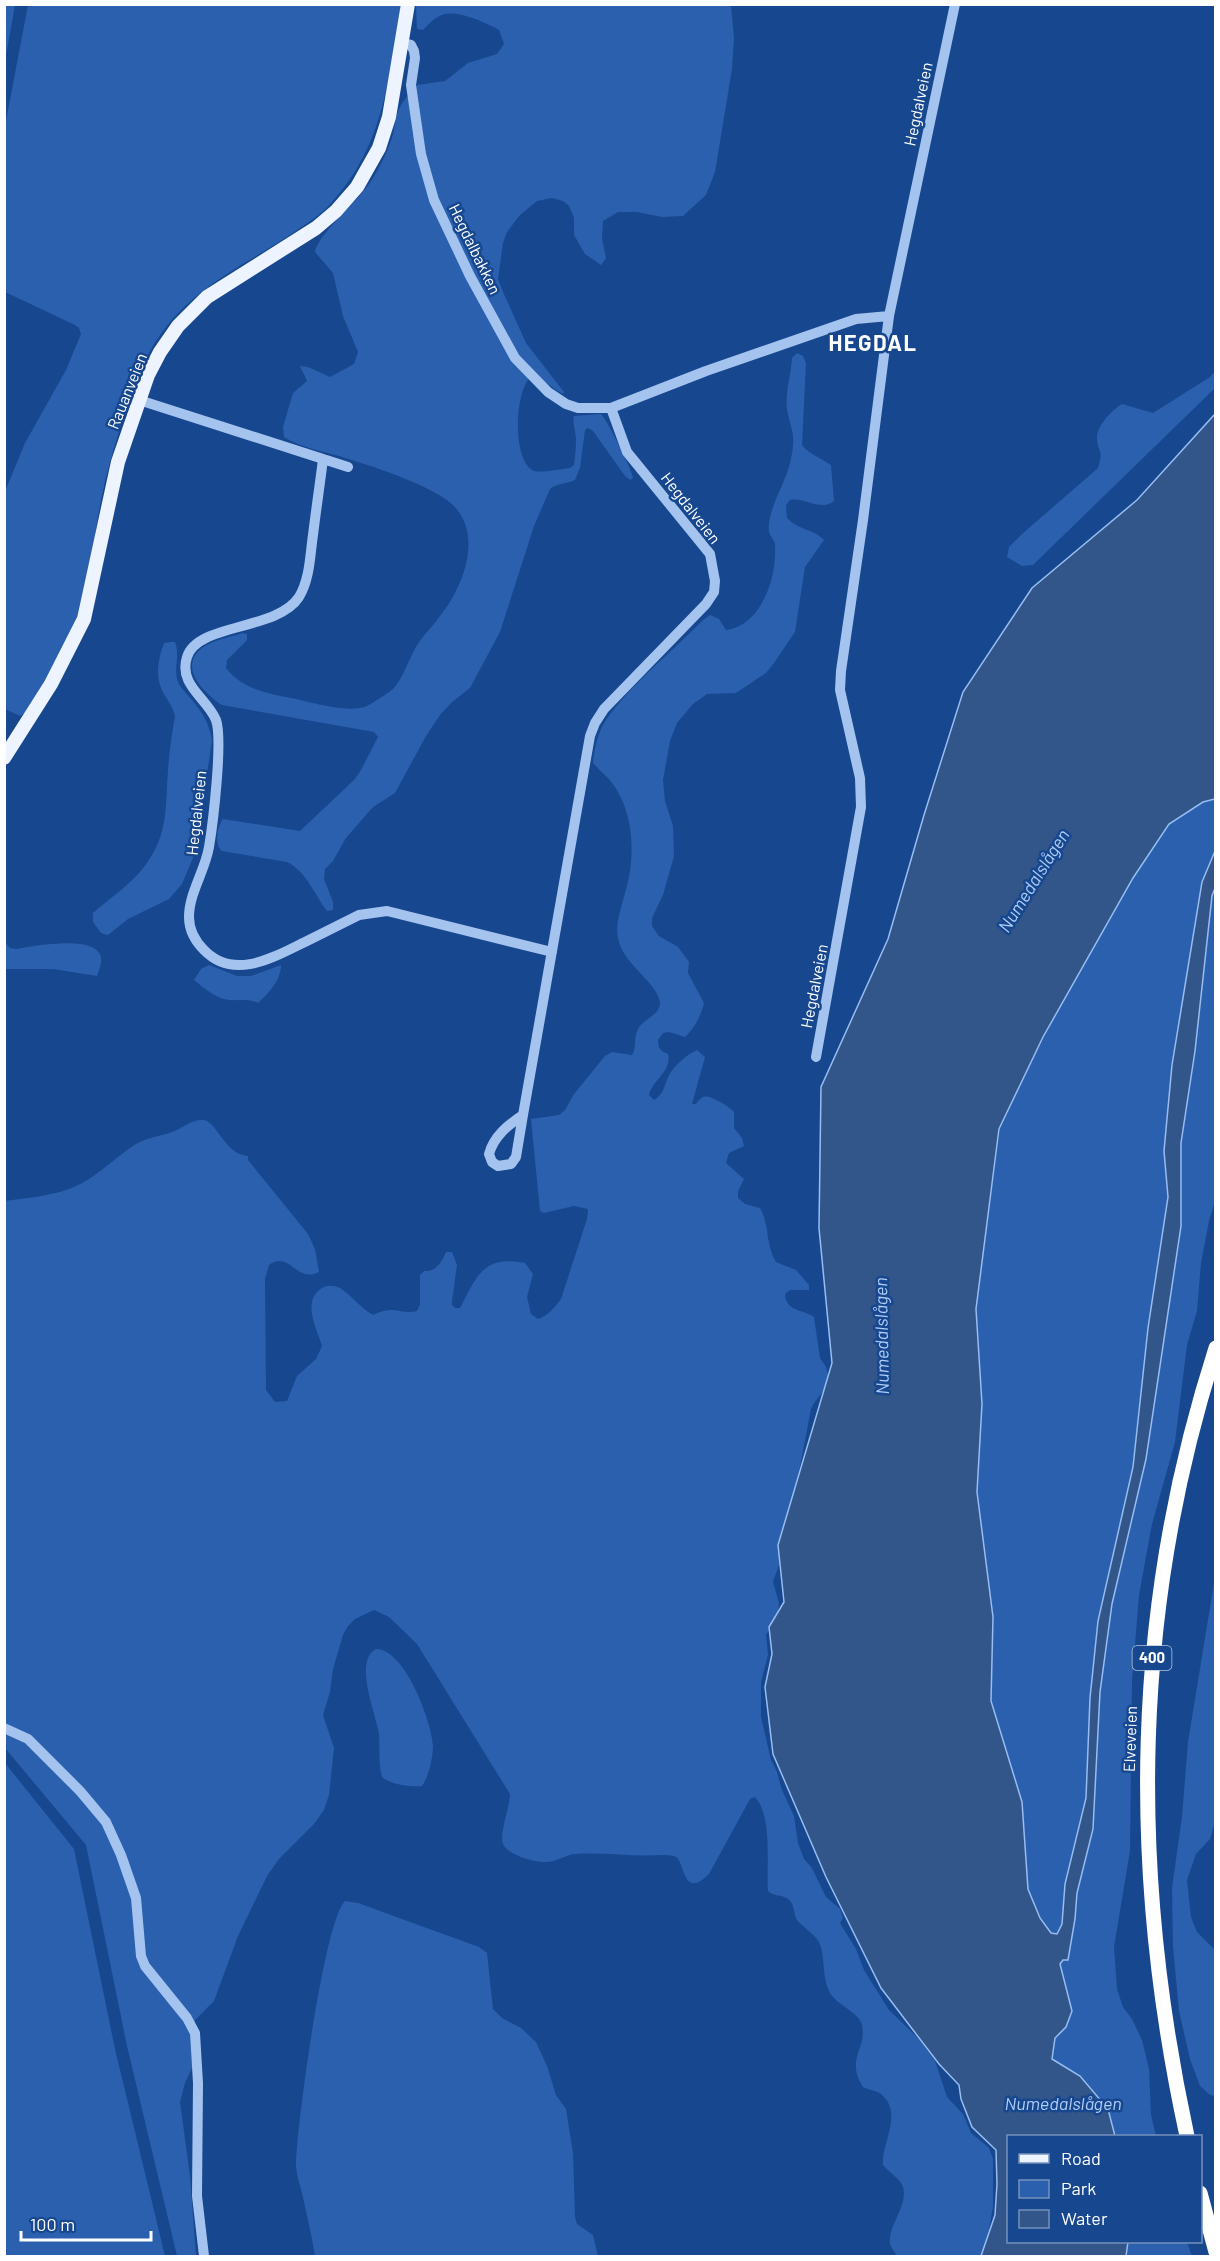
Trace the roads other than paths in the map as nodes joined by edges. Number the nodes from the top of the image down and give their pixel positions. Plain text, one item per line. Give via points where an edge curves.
1 (408, 4) edge
2 (954, 4) edge
3 (402, 43) junction
4 (889, 316) junction
5 (139, 400) junction
6 (611, 408) junction
7 (323, 459) junction
8 (348, 467) dead end
9 (4, 759) edge
10 (552, 952) junction
11 (816, 1056) dead end
12 (523, 1115) junction
13 (1215, 1348) edge
14 (4, 1728) edge
15 (1187, 2135) edge
16 (1202, 2201) edge
17 (1215, 2252) edge
18 (204, 2256) edge

1 - 3 main road, Rauanveien
2 - 4 street, Hegdalveien
3 - 5 main road, Rauanveien via 384,135 357,187 316,228 220,287 198,305 164,345
3 - 6 street, Hegdalbakken via 411,45 414,51 411,85 421,154 434,200 515,358 548,392 567,404
4 - 6 street via 856,318
4 - 11 street, Hegdalveien via 841,672 840,690 860,778 861,807
5 - 7 street
5 - 9 main road, Rauanveien via 111,486 84,619 57,675
6 - 10 street, Hegdalveien via 627,452 710,554 714,592 595,723 587,747
7 - 8 street
7 - 10 street, Hegdalveien via 308,572 300,595 283,612 204,639 190,649 187,657 186,678 215,719 218,741 207,861 191,900 189,917 195,940 210,956 232,965 249,965 266,961 359,915 387,911
10 - 12 street, Hegdalveien
12 - 12 street, Hegdalveien via 494,1141 489,1154 498,1166 511,1164 516,1157
13 - 15 highway, Elveveien / 400 via 1191,1430 1165,1552 1150,1683 1146,1787 1152,1920 1170,2052
14 - 18 street via 28,1739 106,1822 136,1898 144,1966 195,2033 197,2196
16 - 17 highway

